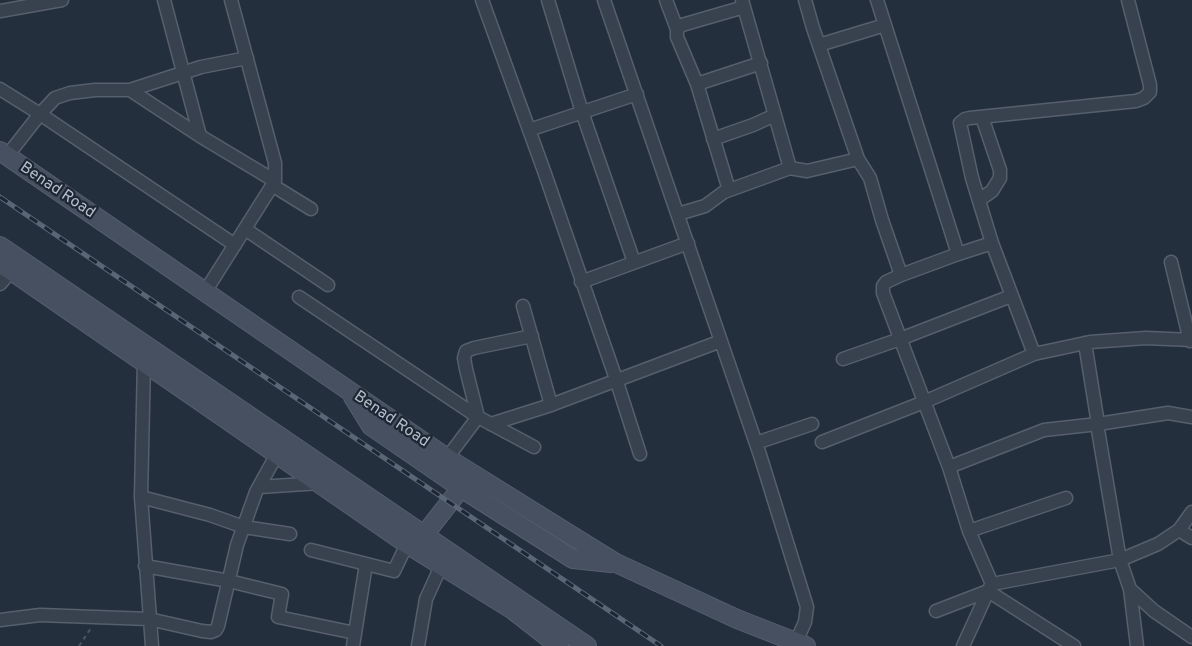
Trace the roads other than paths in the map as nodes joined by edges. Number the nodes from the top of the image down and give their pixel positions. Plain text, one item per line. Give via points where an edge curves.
1 (62, 0) edge
2 (164, 0) edge
3 (231, 0) edge
4 (482, 0) edge
5 (548, 0) edge
6 (604, 0) edge
7 (666, 0) edge
8 (805, 0) edge
9 (877, 0) edge
10 (1128, 0) edge
11 (744, 3) edge
12 (0, 11) edge
13 (885, 25) junction
14 (677, 29) junction
15 (819, 45) junction
16 (247, 58) junction
17 (761, 63) junction
18 (183, 73) junction
19 (696, 84) junction
20 (0, 89) edge
21 (130, 90) junction
22 (637, 94) junction
23 (582, 112) junction
24 (40, 114) junction
25 (775, 115) junction
26 (982, 117) junction
27 (529, 130) junction
28 (200, 136) junction
29 (713, 139) junction
30 (4, 154) edge
31 (858, 159) junction
32 (790, 168) junction
33 (274, 183) junction
34 (729, 190) junction
35 (979, 200) junction
36 (311, 209) dead end
37 (678, 214) junction
38 (245, 229) junction
39 (688, 243) junction
40 (992, 243) junction
41 (235, 245) junction
42 (0, 246) edge
43 (958, 254) junction
44 (634, 262) junction
45 (1171, 262) dead end
46 (6, 266) edge
47 (902, 275) junction
48 (581, 282) junction
49 (0, 284) edge
50 (328, 286) dead end
51 (205, 292) junction
52 (1011, 296) junction
53 (299, 297) dead end
54 (523, 306) dead end
55 (532, 336) junction
56 (900, 339) junction
57 (1191, 340) edge
58 (721, 341) junction
59 (1085, 343) junction
60 (1034, 354) junction
61 (147, 355) junction
62 (843, 359) dead end
63 (616, 380) junction
64 (349, 390) junction
65 (924, 402) junction
66 (551, 405) junction
67 (478, 417) junction
68 (1192, 417) edge
69 (491, 424) junction
70 (812, 424) dead end
71 (1098, 424) junction
72 (822, 442) dead end
73 (756, 443) junction
74 (534, 447) dead end
75 (277, 454) junction
76 (640, 454) dead end
77 (447, 458) junction
78 (949, 467) junction
79 (320, 483) junction
80 (259, 487) junction
81 (460, 488) junction
82 (140, 497) junction
83 (1066, 498) dead end
84 (1192, 512) edge
85 (244, 527) junction
86 (1179, 530) junction
87 (969, 531) junction
88 (290, 534) dead end
89 (424, 535) junction
90 (1192, 538) edge
91 (407, 544) junction
92 (311, 550) dead end
93 (1120, 560) junction
94 (616, 563) junction
95 (366, 564) junction
96 (442, 564) junction
97 (145, 566) junction
98 (229, 581) junction
99 (990, 587) junction
100 (1130, 589) junction
101 (936, 611) dead end
102 (149, 619) junction
103 (0, 620) edge
104 (1192, 637) edge
105 (354, 640) edge
106 (550, 643) edge
107 (801, 644) edge
108 (152, 646) edge
109 (418, 646) edge
110 (587, 646) edge
111 (963, 646) edge
112 (1074, 646) edge
113 (1137, 646) edge

1 - 12 street
2 - 18 street
3 - 16 street
4 - 27 street
5 - 23 street
6 - 22 street
7 - 14 street
8 - 15 street
9 - 13 street
10 - 26 street via 1150,85 1150,92 1144,98
11 - 14 street
11 - 17 street
13 - 15 street
13 - 43 street
14 - 19 street via 677,37
15 - 31 street
16 - 18 street
16 - 33 street via 275,163
17 - 19 street
17 - 25 street
18 - 21 street
18 - 28 street
19 - 29 street
20 - 24 street
21 - 24 street via 70,92 55,98
21 - 28 street
22 - 23 street
22 - 37 street
23 - 27 street
23 - 44 street
24 - 30 street
24 - 41 street
25 - 29 street
25 - 32 street
26 - 35 street via 1000,178 992,191
26 - 35 street via 965,119 960,123
27 - 48 street
28 - 33 street
29 - 34 street
30 - 51 street, Benad Road
31 - 32 street via 807,171
31 - 47 street via 870,178
32 - 34 street
33 - 36 street
33 - 38 street
34 - 37 street via 705,206
35 - 40 street
37 - 39 street
38 - 41 street
38 - 50 street
39 - 44 street
39 - 58 street
40 - 43 street
40 - 52 street
41 - 51 street
42 - 61 street
43 - 47 street
44 - 48 street
45 - 57 street
46 - 49 street
46 - 61 street
47 - 56 street via 882,286
48 - 63 street
51 - 64 street, Benad Road
52 - 56 street
52 - 60 street
53 - 67 street
54 - 55 street
55 - 66 street
55 - 67 street via 466,352 466,369
56 - 62 street
56 - 65 street
57 - 59 street via 1146,338
58 - 63 street
58 - 73 street
59 - 60 street
59 - 71 street
60 - 65 street
61 - 75 street via 178,386
61 - 82 street
61 - 89 street
63 - 66 street
63 - 76 street
64 - 77 street, Benad Road
64 - 81 street via 371,426
65 - 72 street
65 - 78 street
66 - 69 street
67 - 69 street
67 - 77 street
68 - 71 street via 1168,413
69 - 74 street
70 - 73 street
71 - 78 street via 1044,430
71 - 93 street
73 - 107 street via 807,607
75 - 79 street
75 - 80 street
77 - 94 street, Benad Road
78 - 87 street
79 - 80 street
79 - 91 street
80 - 85 street
81 - 89 street
81 - 94 street via 573,558
82 - 85 street
82 - 97 street
83 - 87 street
84 - 86 street
85 - 88 street
85 - 98 street
86 - 90 street
86 - 93 street via 1158,544
87 - 99 street
89 - 110 street
91 - 95 street via 394,571
91 - 96 street
92 - 95 street
93 - 99 street
93 - 100 street
94 - 107 street, Benad Road via 737,619
95 - 105 street
96 - 106 street via 513,610
96 - 109 street via 426,599
97 - 98 street
97 - 102 street
98 - 102 street via 216,630 211,632
98 - 105 street via 282,594 278,617
99 - 101 street
99 - 111 street
99 - 112 street
100 - 104 street via 1154,611
100 - 113 street
102 - 103 street via 40,615
102 - 108 street

